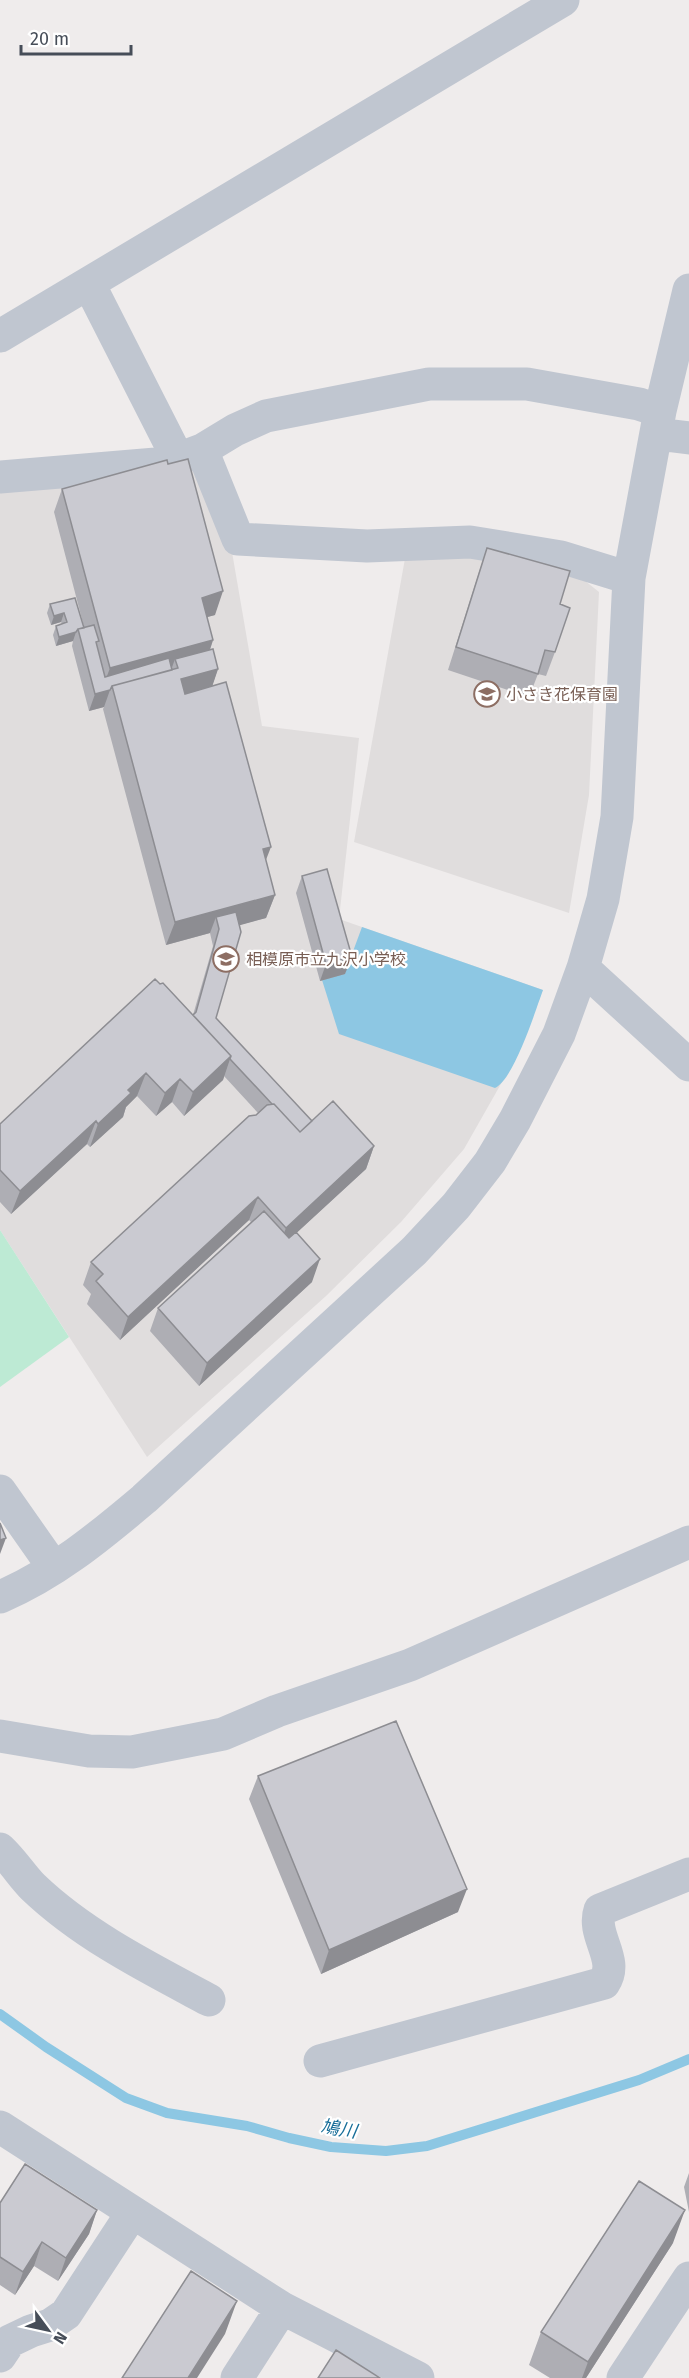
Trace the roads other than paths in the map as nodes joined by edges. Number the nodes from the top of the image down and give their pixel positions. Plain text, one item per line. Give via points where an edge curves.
1 (562, 0) edge
2 (89, 284) junction
3 (689, 290) edge
4 (0, 336) edge
5 (658, 422) junction
6 (689, 438) edge
7 (190, 454) junction
8 (0, 477) edge
9 (629, 578) junction
10 (583, 968) junction
11 (689, 1065) edge
12 (0, 1491) edge
13 (689, 1542) edge
14 (54, 1568) junction
15 (0, 1597) edge
16 (0, 1736) edge
17 (0, 1849) edge
18 (689, 1874) edge
19 (209, 2000) dead end
20 (320, 2061) dead end
21 (0, 2127) edge
22 (132, 2213) junction
23 (689, 2278) edge
24 (282, 2308) junction
25 (0, 2356) edge
26 (237, 2378) edge
27 (418, 2378) edge
28 (623, 2378) edge

1 - 2 street
2 - 4 street
2 - 7 street
3 - 5 street
5 - 6 street
5 - 7 street via 639,404 526,384 429,384 266,416
5 - 9 street
7 - 8 street via 156,464
7 - 9 street via 238,539 367,546 470,542 561,557
9 - 10 street via 616,817 603,899
10 - 11 street
10 - 14 street via 559,1034 515,1120 490,1162 456,1206 414,1251 144,1499 102,1535
12 - 14 street
13 - 16 street via 410,1665 223,1734 132,1752 89,1750
14 - 15 street
17 - 19 street via 31,1886 167,1994
18 - 20 street via 600,1910 597,1920 610,1966 604,1983
21 - 22 street
22 - 24 street
22 - 25 street via 66,2314 10,2341
23 - 28 street
24 - 26 street
24 - 27 street

